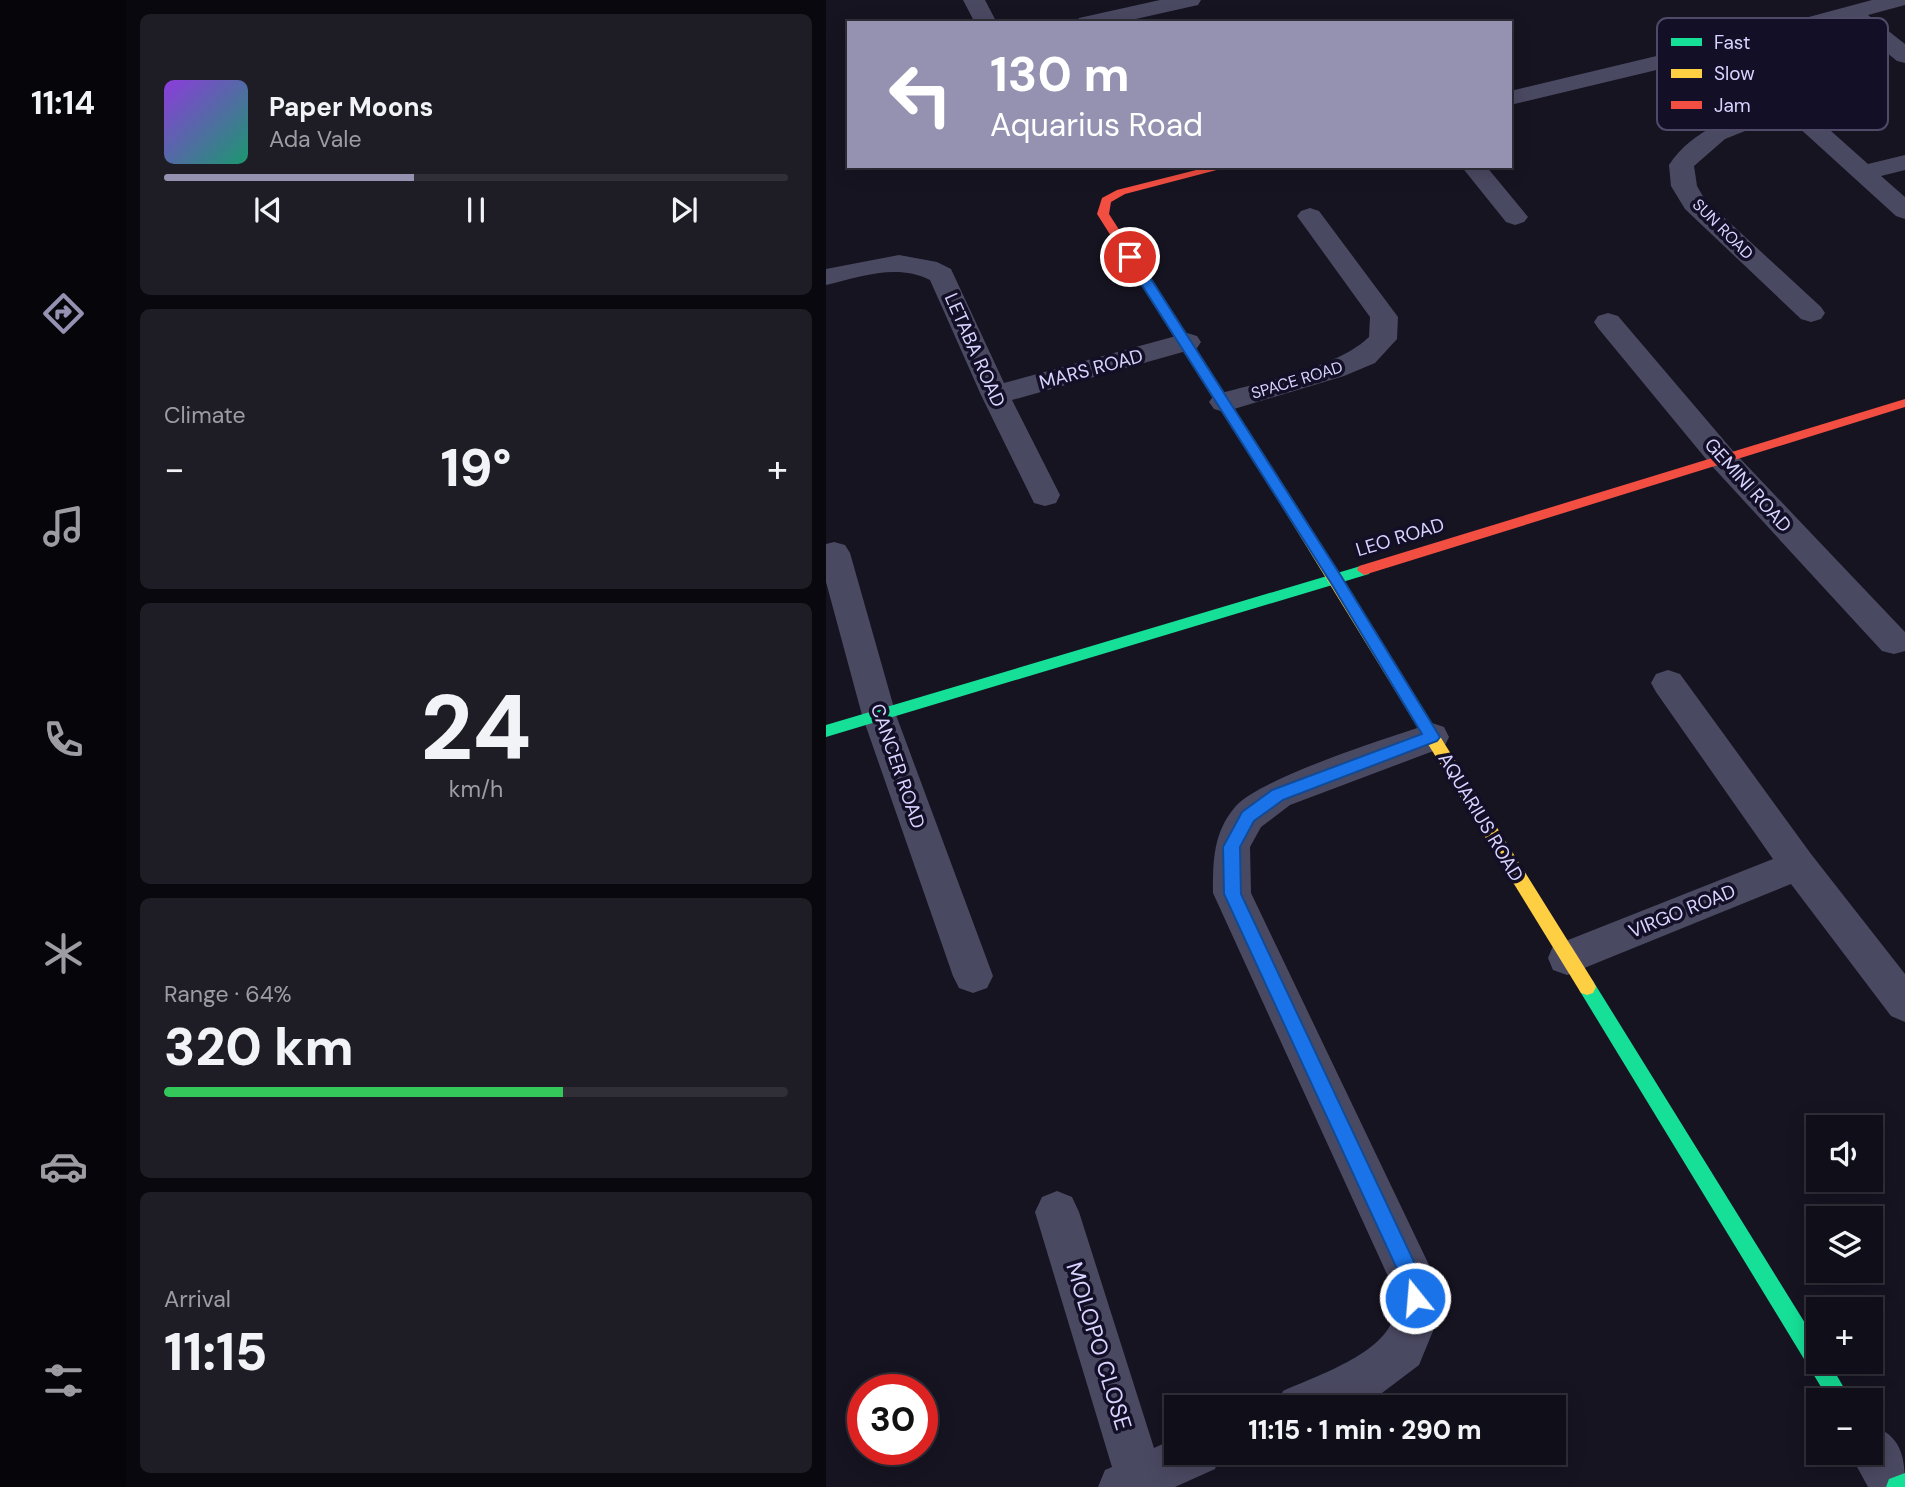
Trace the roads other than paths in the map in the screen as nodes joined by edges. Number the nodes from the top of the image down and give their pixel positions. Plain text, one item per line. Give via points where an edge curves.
1 (974, 0) edge
2 (1190, 0) edge
3 (1897, 0) edge
4 (1851, 12) junction
5 (1829, 18) edge
6 (1858, 18) edge
7 (985, 21) edge
8 (1096, 21) edge
9 (1888, 42) edge
10 (1905, 56) edge
11 (1657, 63) edge
12 (1512, 98) edge
13 (1720, 130) edge
14 (1815, 130) edge
15 (1905, 162) edge
16 (1219, 168) edge
17 (1475, 168) edge
18 (1863, 173) junction
19 (1905, 211) edge
20 (1310, 216) dead end
21 (1515, 217) dead end
22 (826, 277) edge
23 (1811, 313) dead end
24 (1608, 322) dead end
25 (1186, 342) junction
26 (995, 395) junction
27 (1224, 402) junction
28 (1905, 403) edge
29 (1722, 458) junction
30 (1045, 495) dead end
31 (834, 553) dead end
32 (1336, 579) junction
33 (1894, 642) dead end
34 (1668, 683) dead end
35 (878, 715) junction
36 (826, 731) edge
37 (1432, 737) junction
38 (1798, 864) junction
39 (1567, 958) junction
40 (973, 976) dead end
41 (1905, 1004) edge
42 (1058, 1212) dead end
43 (1834, 1388) edge
44 (1326, 1395) edge
45 (1170, 1465) edge
46 (1882, 1465) edge
47 (1131, 1483) edge
48 (1905, 1484) edge
49 (1896, 1487) edge

1 - 7 street
2 - 8 street
3 - 4 street
4 - 5 street
4 - 6 street
9 - 10 street
11 - 12 street
13 - 23 street, SUN ROAD via 1694,148 1681,165 1684,186 1695,204
14 - 18 street
15 - 18 street
16 - 25 street, AQUARIUS ROAD via 1121,192 1103,207 1102,214
17 - 21 street
18 - 19 street
20 - 27 street, SPACE ROAD via 1384,317 1383,339 1365,357 1345,366
22 - 26 street, LETABA ROAD via 901,262 925,264 941,275
24 - 29 street, GEMINI ROAD
25 - 26 street, MARS ROAD
25 - 27 street, AQUARIUS ROAD
26 - 30 street, LETABA ROAD
27 - 32 street, AQUARIUS ROAD
28 - 29 street, LEO ROAD
29 - 32 street, LEO ROAD
29 - 33 street, GEMINI ROAD
31 - 35 street, CANCER ROAD
32 - 35 street, LEO ROAD
32 - 37 street, AQUARIUS ROAD
34 - 38 street
35 - 36 street, LEO ROAD
35 - 40 street, CANCER ROAD
37 - 39 street, AQUARIUS ROAD
37 - 44 street via 1278,795 1248,817 1232,847 1232,894 1413,1281 1418,1314 1403,1349 1366,1377
38 - 39 street, VIRGO ROAD
38 - 41 street
39 - 43 street, AQUARIUS ROAD
42 - 47 street, MOLOPO CLOSE
45 - 47 street
46 - 49 street
48 - 49 street

